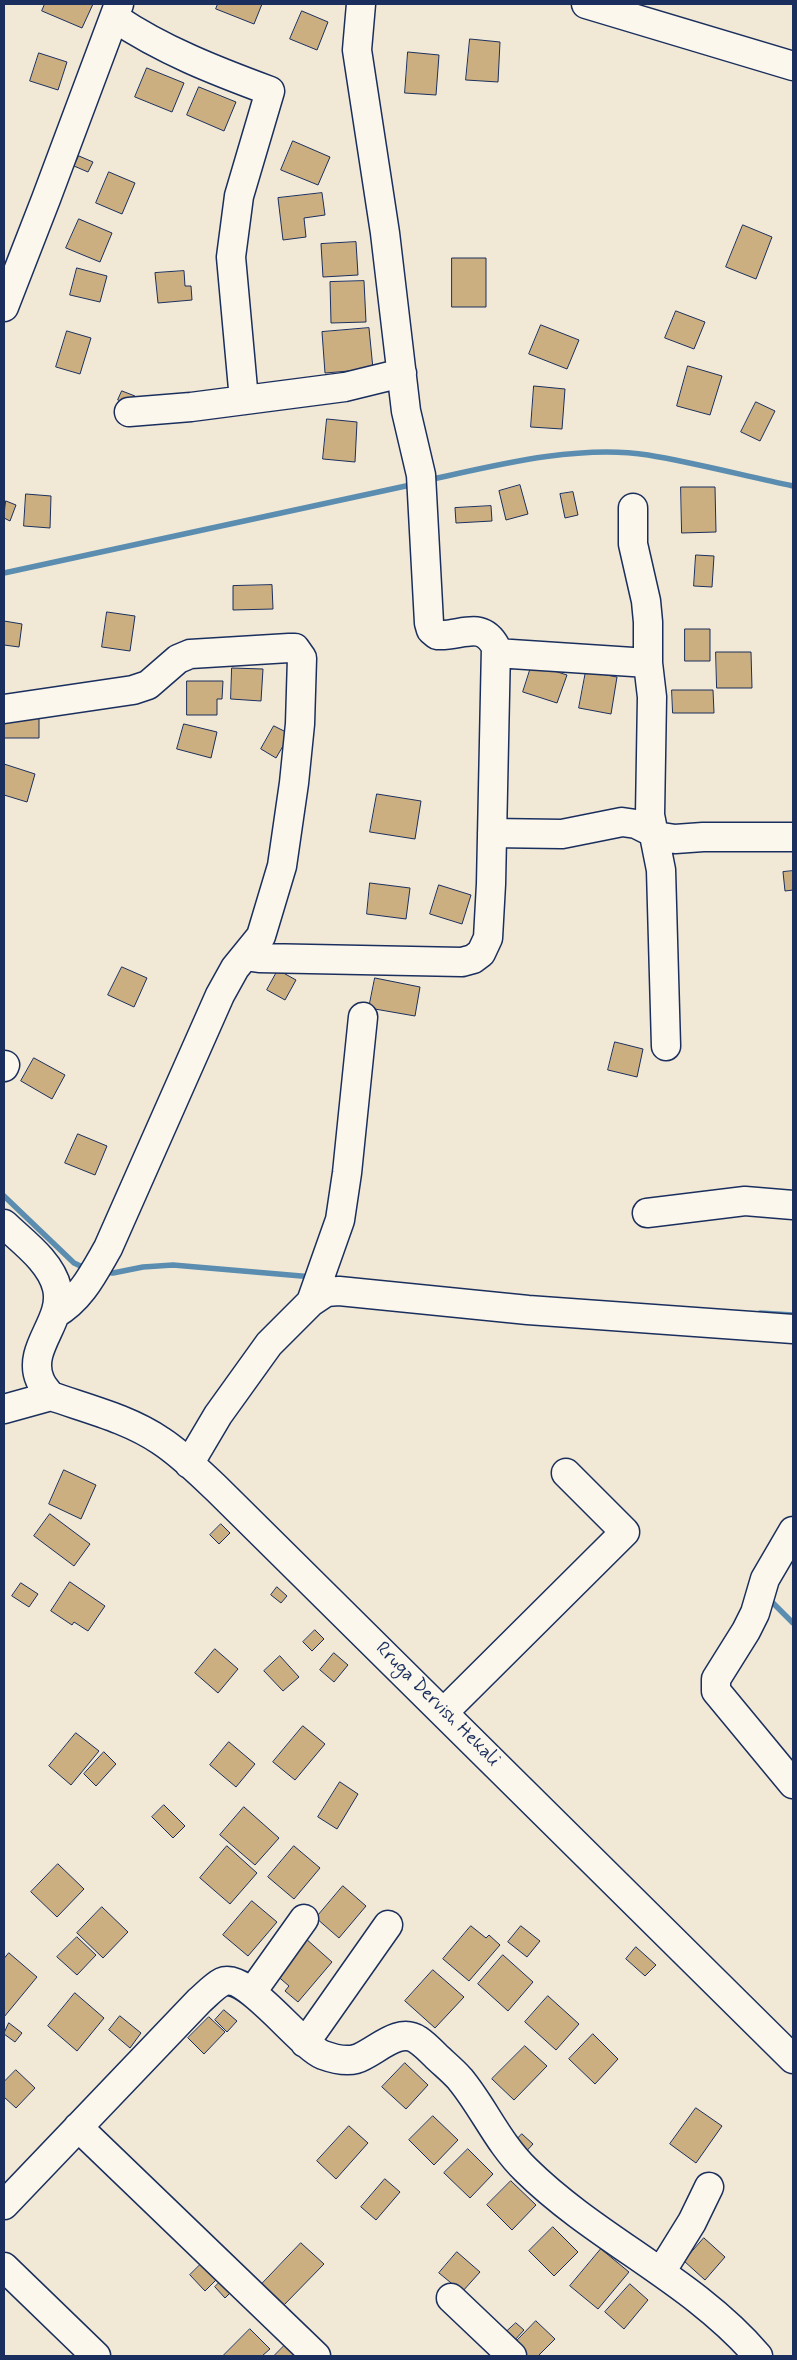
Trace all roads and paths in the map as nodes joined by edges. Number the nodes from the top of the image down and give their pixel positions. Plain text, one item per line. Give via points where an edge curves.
1 (361, 4) edge
2 (586, 4) edge
3 (117, 11) edge
4 (793, 66) edge
5 (4, 307) edge
6 (402, 373) junction
7 (244, 400) junction
8 (129, 412) dead end
9 (633, 508) dead end
10 (496, 653) junction
11 (648, 663) junction
12 (4, 709) edge
13 (492, 833) junction
14 (653, 833) junction
15 (793, 837) edge
16 (245, 956) junction
17 (363, 1017) dead end
18 (666, 1046) dead end
19 (793, 1205) edge
20 (646, 1213) dead end
21 (4, 1224) edge
22 (314, 1294) junction
23 (55, 1314) junction
24 (793, 1329) edge
25 (51, 1396) junction
26 (4, 1409) edge
27 (189, 1464) junction
28 (566, 1473) dead end
29 (793, 1531) edge
30 (444, 1712) junction
31 (793, 1784) edge
32 (304, 1919) dead end
33 (388, 1925) dead end
34 (252, 1992) junction
35 (305, 2043) junction
36 (793, 2059) edge
37 (78, 2127) junction
38 (709, 2187) dead end
39 (4, 2205) edge
40 (4, 2267) edge
41 (661, 2272) junction
42 (451, 2298) dead end
43 (96, 2356) edge
44 (316, 2356) edge
45 (512, 2356) edge
46 (758, 2356) edge

1 - 6 street via 358,58 386,233
2 - 4 street
3 - 5 street
3 - 7 street via 133,30 194,61 270,91 239,196 230,258
6 - 7 street via 345,387
6 - 10 street via 406,411 422,482 431,630 444,635 467,631 486,634 492,639
7 - 8 street
9 - 11 street via 633,544 648,615
10 - 11 street
10 - 13 street
11 - 14 street via 652,697 650,815
12 - 16 street via 133,690 148,685 178,659 190,654 289,648 300,652 300,724 282,866 261,936
13 - 14 street via 562,834 622,822 636,824
13 - 16 street via 488,938 481,953 472,959 462,962
14 - 15 street via 675,840
14 - 18 street via 661,870
16 - 23 street via 220,996 108,1248 73,1302
17 - 22 street via 340,1220
19 - 20 street via 745,1202
21 - 23 street via 52,1275 58,1300
22 - 24 street via 339,1291 528,1310
22 - 27 street via 269,1344 218,1415
23 - 25 street via 36,1366 40,1381
25 - 26 street
25 - 27 street, Rruga Dervish Hekali via 134,1426 162,1441
27 - 30 street, Rruga Dervish Hekali
28 - 30 street via 625,1532
29 - 31 street via 765,1579 746,1632 716,1679 716,1691
30 - 36 street, Rruga Dervish Hekali
32 - 34 street
33 - 35 street
34 - 35 street
34 - 37 street via 241,1984 223,1982 199,2001
35 - 41 street via 321,2054 339,2060 356,2058 396,2038 409,2036 418,2039 460,2079 504,2146 526,2170 570,2207
37 - 39 street
37 - 44 street
38 - 41 street
40 - 43 street
41 - 46 street via 710,2308
42 - 45 street

